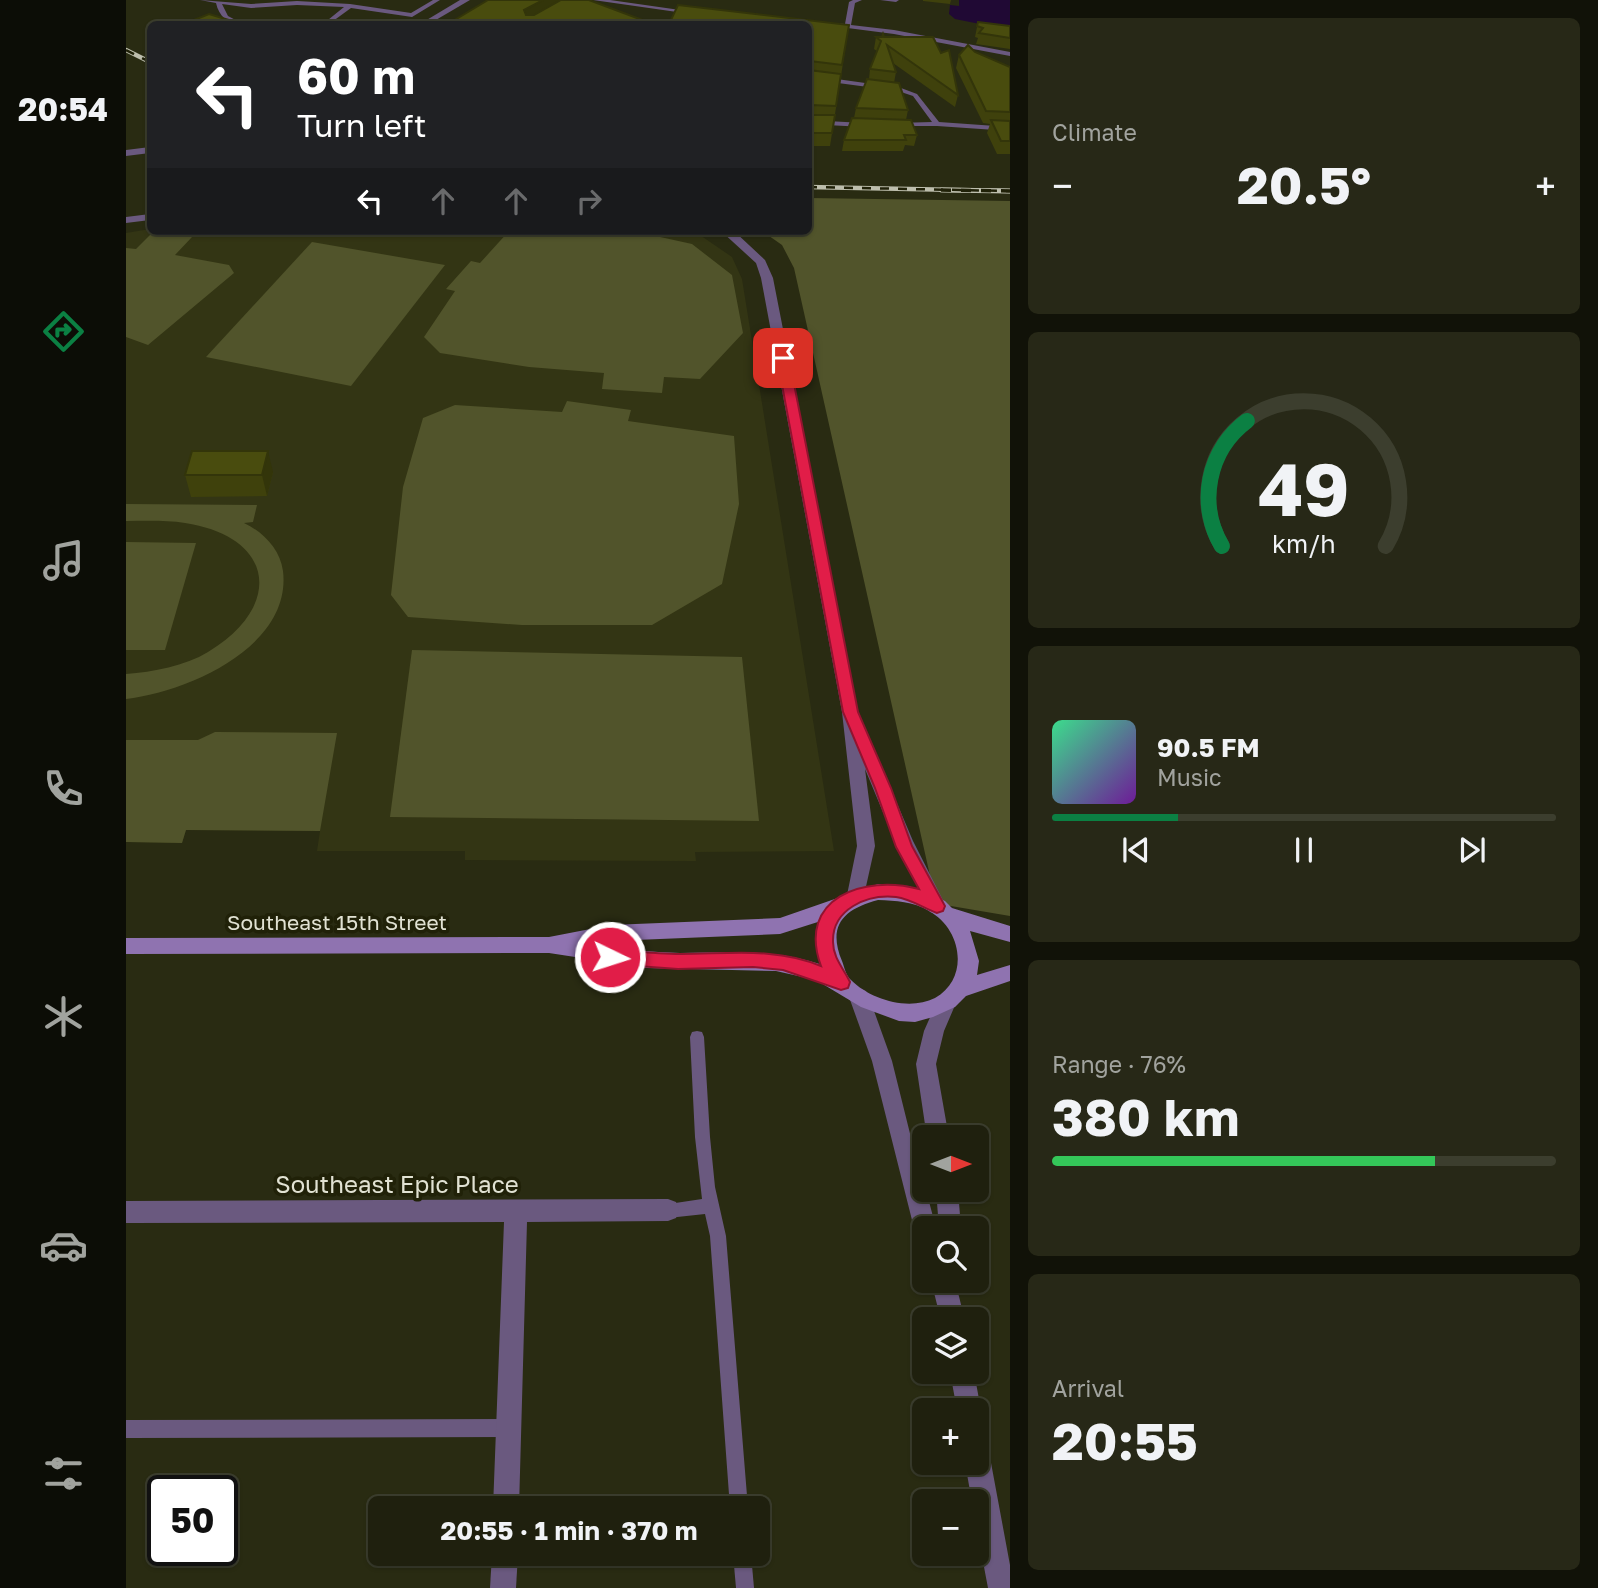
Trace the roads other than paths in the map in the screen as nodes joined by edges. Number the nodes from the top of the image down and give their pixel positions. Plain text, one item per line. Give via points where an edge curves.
1 (203, 0) edge
2 (437, 0) edge
3 (466, 0) edge
4 (596, 0) edge
5 (859, 0) edge
6 (884, 0) edge
7 (896, 0) edge
8 (325, 2) edge
9 (219, 4) junction
10 (350, 6) junction
11 (698, 13) edge
12 (229, 21) edge
13 (330, 21) edge
14 (429, 21) edge
15 (823, 24) edge
16 (848, 26) junction
17 (965, 47) junction
18 (970, 54) edge
19 (1010, 54) edge
20 (812, 78) edge
21 (812, 122) edge
22 (937, 124) junction
23 (868, 125) edge
24 (881, 125) edge
25 (1010, 129) edge
26 (147, 150) edge
27 (126, 153) edge
28 (147, 216) edge
29 (126, 220) edge
30 (731, 235) edge
31 (850, 712) junction
32 (856, 895) junction
33 (838, 907) junction
34 (942, 910) junction
35 (1010, 934) edge
36 (549, 945) junction
37 (126, 946) edge
38 (1010, 973) edge
39 (841, 982) junction
40 (954, 996) junction
41 (859, 998) junction
42 (698, 1037) dead end
43 (936, 1125) edge
44 (710, 1206) junction
45 (668, 1210) joint
46 (516, 1211) junction
47 (126, 1212) edge
48 (922, 1216) edge
49 (509, 1428) junction
50 (126, 1429) edge
51 (980, 1475) edge
52 (506, 1496) edge
53 (738, 1496) edge
54 (504, 1566) edge
55 (743, 1566) edge
56 (503, 1588) edge
57 (745, 1588) edge
58 (1001, 1588) edge

1 - 9 lane
2 - 10 lane via 412,15
3 - 14 street
4 - 11 lane
5 - 16 lane via 852,2
6 - 7 lane
8 - 9 lane
8 - 10 lane
9 - 12 lane
10 - 13 lane
15 - 16 lane
16 - 17 lane
17 - 18 lane
17 - 19 lane
20 - 22 lane via 899,89 915,95
21 - 23 lane
22 - 24 lane
22 - 25 lane
26 - 27 street
28 - 29 street
30 - 31 street via 761,262 768,278
31 - 32 street via 866,846
31 - 34 street via 904,847
32 - 33 main road
32 - 34 main road via 896,890
33 - 36 main road, Southeast 15th Street via 780,926 611,933
33 - 39 main road via 827,923 824,943
34 - 35 main road
34 - 40 main road via 961,932 968,951 969,971
36 - 37 main road, Southeast 15th Street
36 - 39 main road, Southeast 15th Street via 637,959 783,962
38 - 40 main road
39 - 41 main road
40 - 41 main road via 927,1011 904,1013
40 - 43 street via 934,1031 926,1064
41 - 48 street via 882,1061
42 - 44 lane
44 - 45 lane
44 - 53 lane via 718,1236
45 - 46 street, Southeast Epic Place
46 - 47 street, Southeast Epic Place
46 - 49 street
49 - 50 lane
49 - 52 street
51 - 58 street
54 - 56 street
55 - 57 lane

